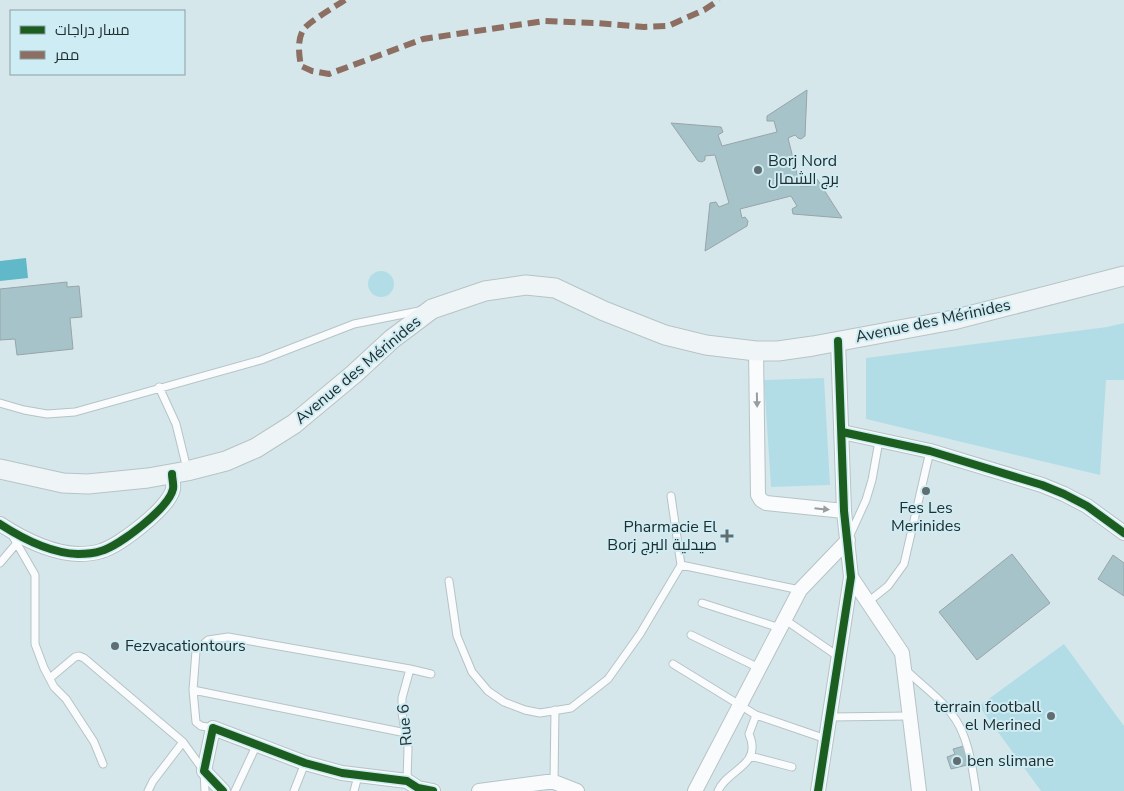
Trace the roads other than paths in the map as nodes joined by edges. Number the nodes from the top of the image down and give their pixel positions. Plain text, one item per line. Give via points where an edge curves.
1 (1124, 276) edge
2 (432, 308) junction
3 (838, 341) junction
4 (756, 351) junction
5 (159, 387) junction
6 (0, 403) edge
7 (842, 432) junction
8 (878, 441) junction
9 (930, 451) junction
10 (0, 469) edge
11 (180, 473) junction
12 (671, 496) dead end
13 (844, 511) junction
14 (4, 526) edge
15 (1124, 533) edge
16 (848, 540) junction
17 (17, 543) junction
18 (0, 563) edge
19 (681, 565) junction
20 (851, 577) junction
21 (449, 581) dead end
22 (800, 590) junction
23 (868, 602) junction
24 (702, 603) dead end
25 (782, 624) junction
26 (691, 635) dead end
27 (839, 657) junction
28 (673, 664) dead end
29 (759, 668) junction
30 (904, 668) junction
31 (410, 669) junction
32 (431, 674) dead end
33 (50, 678) junction
34 (193, 690) junction
35 (740, 704) junction
36 (555, 710) junction
37 (756, 715) junction
38 (909, 716) junction
39 (830, 717) junction
40 (213, 728) junction
41 (406, 733) junction
42 (826, 739) junction
43 (183, 742) junction
44 (257, 744) junction
45 (750, 756) junction
46 (305, 763) junction
47 (103, 764) dead end
48 (792, 767) dead end
49 (204, 771) junction
50 (358, 776) junction
51 (554, 782) junction
52 (414, 787) edge
53 (148, 791) edge
54 (205, 791) edge
55 (223, 791) edge
56 (235, 791) edge
57 (294, 791) edge
58 (354, 791) edge
59 (433, 791) edge
60 (479, 791) edge
61 (577, 791) edge
62 (695, 791) edge
63 (718, 791) edge
64 (818, 791) edge
65 (918, 791) edge
66 (976, 791) edge

1 - 3 main road, Avenue des Mérinides via 953,320
2 - 4 main road, Avenue des Mérinides via 484,291 542,286 561,290 611,314 665,334 706,345
2 - 5 lane via 354,324 261,360
2 - 11 main road, Avenue des Mérinides via 284,431 241,455
3 - 4 main road, Avenue des Mérinides
3 - 7 street
4 -> 13 street via 758,495 766,503
5 - 6 lane via 75,412 47,414
5 - 11 lane via 176,424
7 - 8 street
7 - 13 street
8 - 9 street
8 - 16 lane via 866,500
9 - 15 street via 1064,494
9 - 23 lane via 904,564 888,586
10 - 11 main road, Avenue des Mérinides via 75,484 124,482
11 - 14 street via 170,497 154,516 102,551 78,554 47,549
12 - 19 lane
13 - 16 street
14 - 17 lane
16 - 20 street
16 - 22 street
17 - 18 lane
17 - 33 lane via 36,576 35,644
19 - 22 lane
19 - 36 lane via 640,634 608,679 571,708
20 - 23 street
20 - 27 street
21 - 36 lane via 457,636 472,672 488,691 504,702 540,713
22 - 25 street
23 - 30 street via 902,653
24 - 25 lane
25 - 27 lane
25 - 29 street
26 - 29 lane
27 - 39 street
28 - 35 lane
29 - 35 street
30 - 38 street
30 - 66 lane via 951,712 959,725
31 - 32 lane
31 - 34 lane via 228,637 208,640 196,651
31 - 41 lane, Rue 6 via 402,698
33 - 43 lane via 75,657 84,658
33 - 47 lane via 94,742
34 - 40 lane via 196,722
34 - 41 lane
35 - 37 lane
35 - 62 street
36 - 51 lane
37 - 42 lane
37 - 45 lane via 749,734 753,741
38 - 39 lane
38 - 65 street
39 - 42 street
40 - 44 street
40 - 49 street
41 - 52 lane, Rue 6
42 - 64 street
43 - 49 lane
43 - 53 lane
44 - 46 street
44 - 56 lane
45 - 48 lane
45 - 63 lane via 745,766
46 - 50 street
46 - 57 lane
49 - 54 lane
49 - 55 street
50 - 52 street
50 - 58 lane
51 - 60 street
51 - 61 street
52 - 59 street

